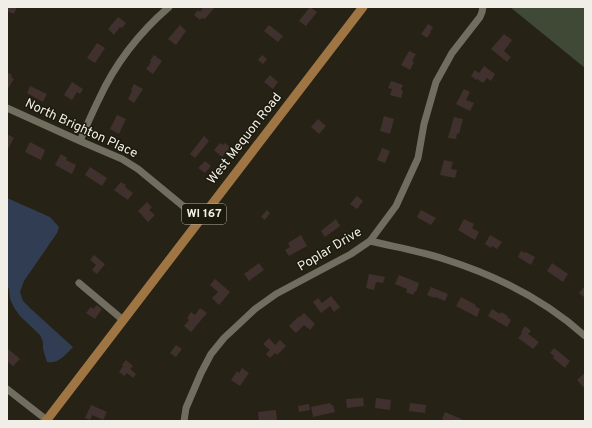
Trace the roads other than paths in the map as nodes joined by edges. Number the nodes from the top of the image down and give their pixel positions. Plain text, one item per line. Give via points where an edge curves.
1 (169, 7) edge
2 (363, 7) edge
3 (483, 7) edge
4 (7, 108) edge
5 (80, 141) junction
6 (200, 220) junction
7 (370, 241) junction
8 (78, 283) dead end
9 (123, 320) junction
10 (585, 336) edge
11 (7, 389) edge
12 (47, 421) edge
13 (184, 421) edge

1 - 5 street via 136,40 113,73
2 - 6 main road, West Mequon Road / WI 167
3 - 7 street, Poplar Drive via 480,17 452,53 436,82 418,158 396,206
4 - 5 street, North Brighton Place
5 - 6 street, North Brighton Place via 122,159 138,169
6 - 9 main road, West Mequon Road / WI 167
7 - 10 street via 444,258 504,282 548,307
7 - 13 street, Poplar Drive via 276,294 255,309 224,338 211,354 201,373 186,408
8 - 9 street
9 - 12 main road, West Mequon Road / WI 167
11 - 12 street

